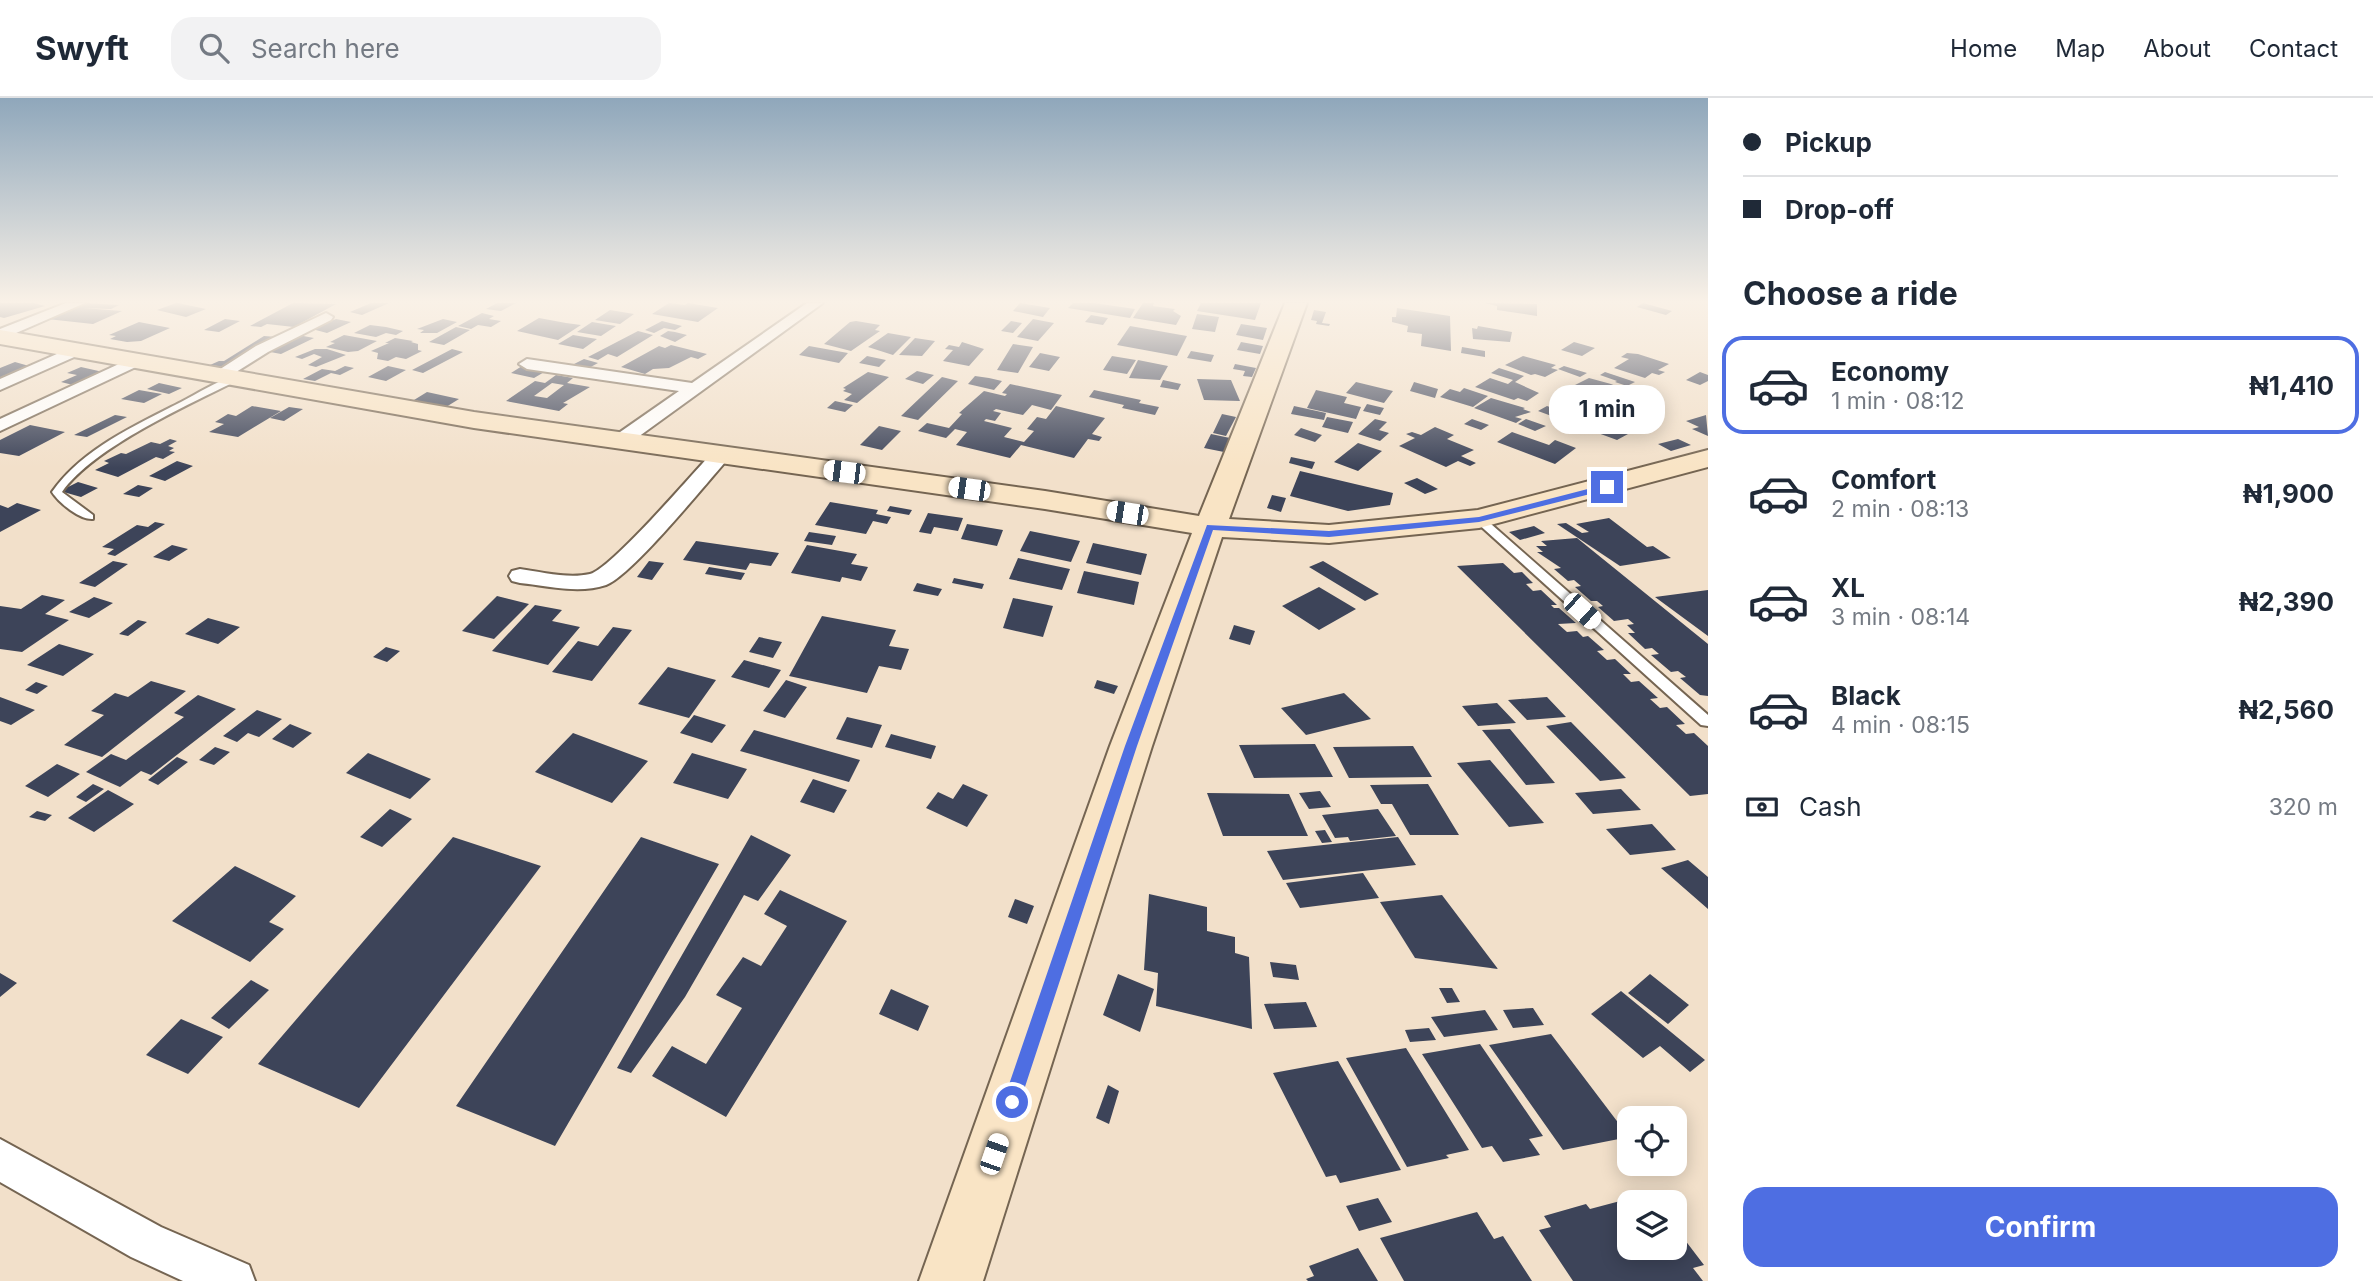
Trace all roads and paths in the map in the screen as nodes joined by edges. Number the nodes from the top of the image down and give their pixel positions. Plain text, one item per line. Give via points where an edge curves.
1 (59, 358) edge
2 (114, 358) edge
3 (250, 358) edge
4 (736, 358) edge
5 (1275, 358) edge
6 (134, 362) junction
7 (527, 364) dead end
8 (227, 377) junction
9 (0, 385) edge
10 (693, 388) junction
11 (0, 426) edge
12 (620, 441) junction
13 (720, 456) junction
14 (1708, 458) edge
15 (89, 517) dead end
16 (1479, 519) junction
17 (1210, 527) junction
18 (520, 576) dead end
19 (1706, 721) edge
20 (0, 1159) edge
21 (233, 1281) edge
22 (951, 1281) edge

1 - 9 street
2 - 6 street
3 - 8 street
4 - 10 street
5 - 17 street
6 - 8 street
6 - 11 street
7 - 10 street
8 - 12 street
8 - 15 lane via 113,444 62,481 59,495
10 - 12 street
12 - 13 street
13 - 17 street
13 - 18 street via 634,550 601,579 576,583
14 - 16 street
16 - 17 street via 1329,534
16 - 19 lane
17 - 22 street via 1131,746
20 - 21 street via 146,1242

